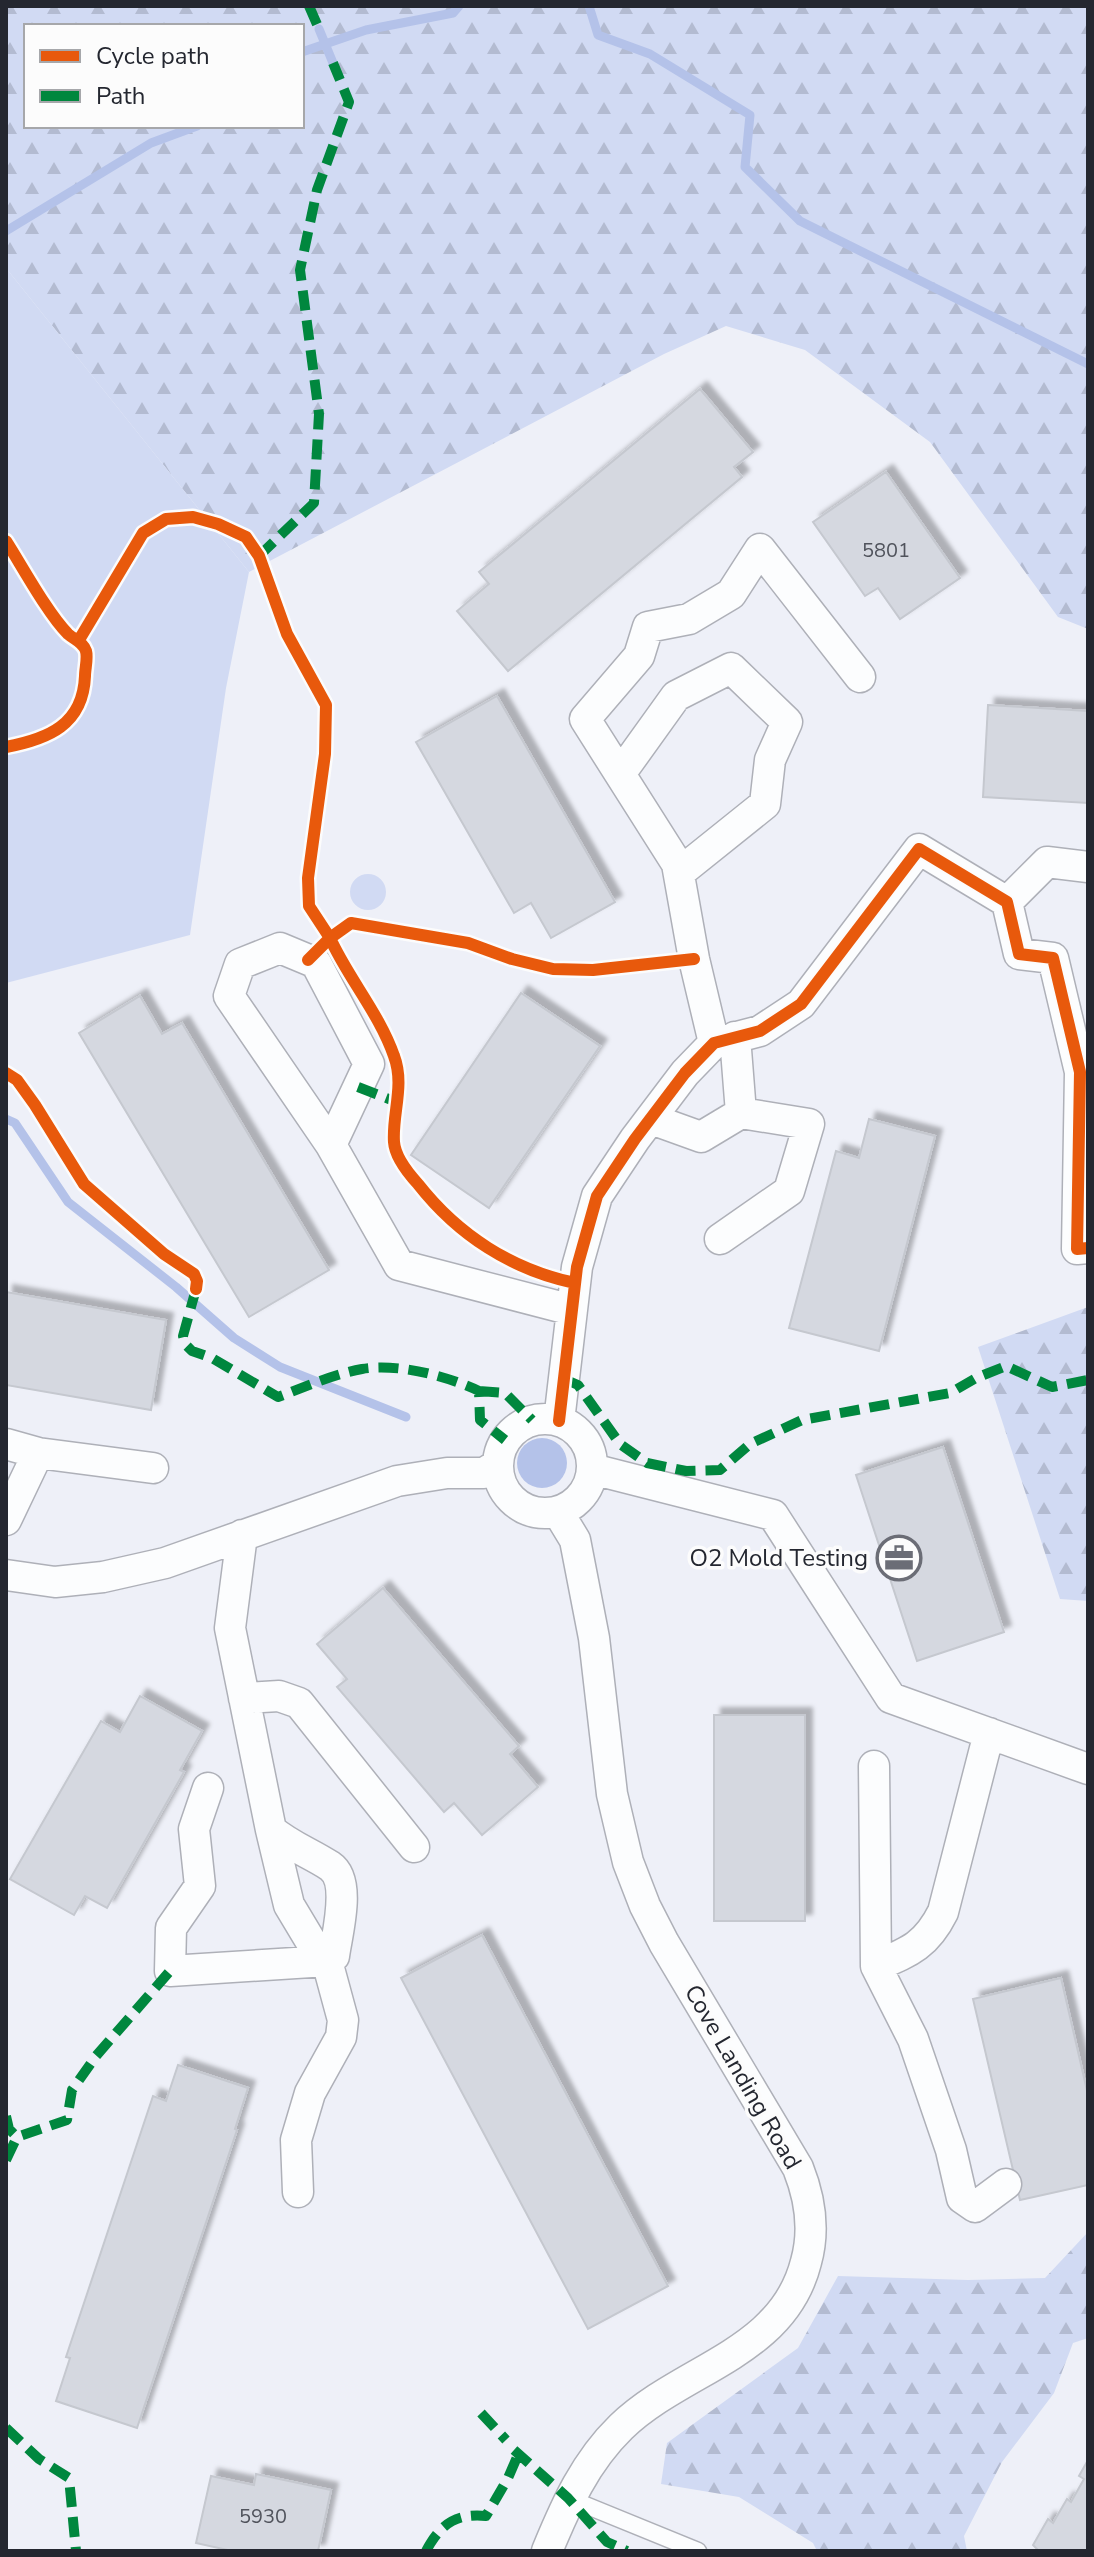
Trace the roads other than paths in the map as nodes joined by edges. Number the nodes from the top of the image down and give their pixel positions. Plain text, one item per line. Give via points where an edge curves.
1 (860, 677) dead end
2 (620, 774) junction
3 (1088, 867) edge
4 (679, 873) junction
5 (1007, 902) junction
6 (724, 1040) junction
7 (1084, 1089) edge
8 (741, 1113) junction
9 (651, 1119) junction
10 (331, 1145) junction
11 (1084, 1148) edge
12 (720, 1239) dead end
13 (1088, 1248) edge
14 (572, 1310) junction
15 (559, 1421) junction
16 (6, 1444) edge
17 (38, 1453) junction
18 (497, 1465) junction
19 (153, 1468) dead end
20 (592, 1469) junction
21 (558, 1512) junction
22 (6, 1520) edge
23 (242, 1535) junction
24 (6, 1575) edge
25 (244, 1698) junction
26 (989, 1733) junction
27 (874, 1766) dead end
28 (1088, 1769) edge
29 (208, 1788) dead end
30 (271, 1830) junction
31 (414, 1847) dead end
32 (327, 1961) junction
33 (876, 1966) junction
34 (1006, 2184) dead end
35 (298, 2192) dead end
36 (568, 2498) junction
37 (547, 2551) edge
38 (698, 2551) edge

1 - 2 street via 760,549 731,594 689,619 648,627 639,656 585,719
2 - 4 street
2 - 4 street via 676,696 731,668 787,722 770,760 765,804
3 - 5 street via 1047,862
4 - 6 street via 694,959
5 - 6 street via 919,849 801,1004 760,1031
5 - 7 street via 1019,954 1053,958
6 - 8 street
6 - 9 street via 685,1073
7 - 11 street
8 - 9 street via 701,1137
8 - 12 street via 809,1124 789,1191
9 - 14 street via 597,1196 577,1267
10 - 10 street via 369,1064 316,963 280,948 240,964 229,996
10 - 14 street via 399,1265
11 - 13 street via 1077,1249
14 - 15 street
15 - 18 street via 535,1419 513,1430
15 - 20 street via 585,1441
16 - 17 street
17 - 19 street
17 - 22 street
18 - 21 street via 499,1480 516,1504 529,1511
18 - 23 street via 484,1473 397,1481
20 - 21 street via 582,1495
20 - 26 street via 773,1515 891,1698
21 - 36 street, Cove Landing Road via 575,1540 594,1638 612,1794 628,1862 664,1943 798,2168 811,2219 803,2277 767,2330 674,2386 621,2427
23 - 24 street via 165,1563 103,1577 55,1582
23 - 25 street via 230,1628
25 - 30 street
25 - 31 street via 279,1696 299,1703
26 - 28 street
26 - 33 street via 943,1912 932,1934 912,1951
27 - 33 street
29 - 32 street via 194,1829 200,1886 171,1928 170,1971
30 - 32 street via 289,1905
30 - 32 street via 333,1868 342,1885 334,1956
32 - 35 street via 343,2020 341,2037 310,2093 296,2140
33 - 34 street via 913,2039 962,2198 975,2207
36 - 37 street, Cove Landing Road
36 - 38 lane

